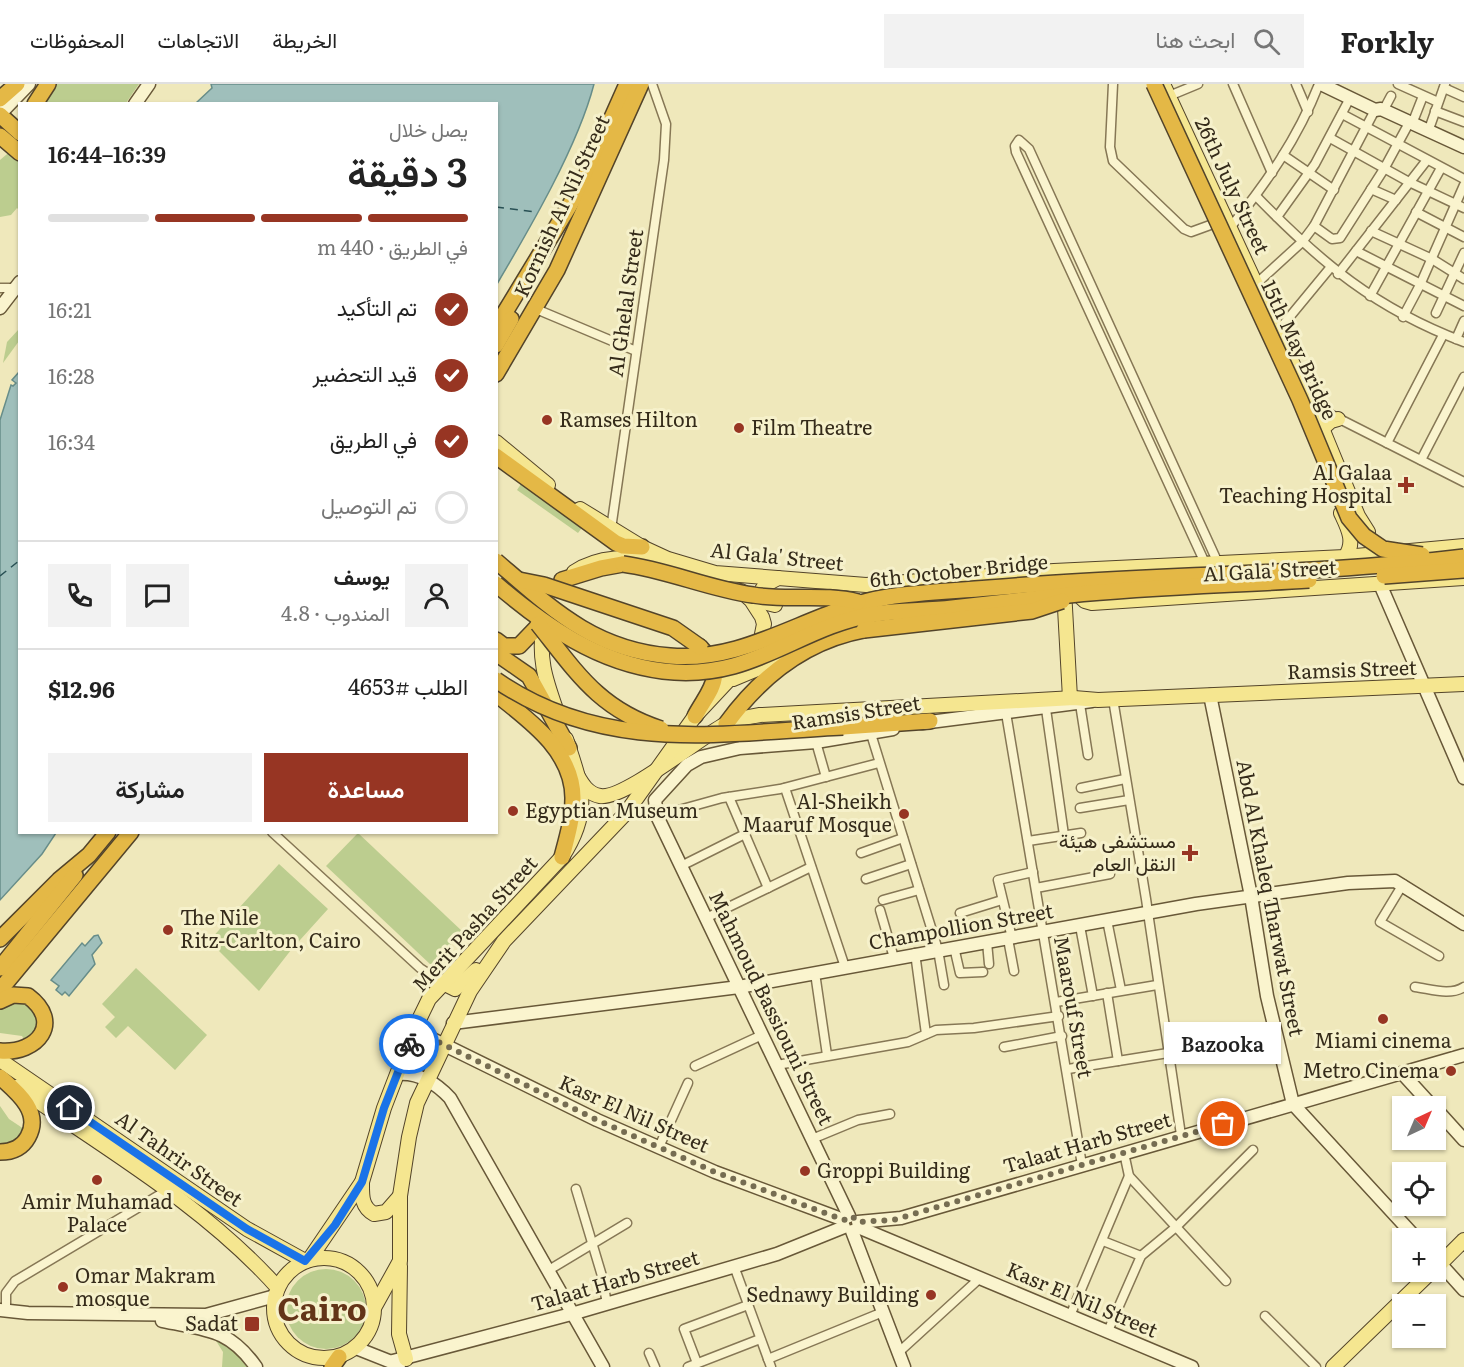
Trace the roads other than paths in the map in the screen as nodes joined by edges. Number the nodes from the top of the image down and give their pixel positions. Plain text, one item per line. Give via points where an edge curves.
1 (17, 84) edge
2 (29, 84) edge
3 (48, 84) edge
4 (149, 84) edge
5 (627, 84) edge
6 (641, 84) edge
7 (652, 84) edge
8 (1113, 84) edge
9 (1149, 84) edge
10 (1154, 84) edge
11 (1198, 84) edge
12 (1233, 84) edge
13 (1296, 84) edge
14 (1320, 84) edge
15 (1404, 85) edge
16 (1445, 86) edge
17 (1166, 90) edge
18 (1391, 96) dead end
19 (1423, 96) junction
20 (1464, 97) edge
21 (1350, 98) junction
22 (0, 99) edge
23 (36, 102) edge
24 (136, 102) edge
25 (1437, 106) junction
26 (1379, 110) junction
27 (1308, 112) junction
28 (1342, 114) junction
29 (0, 115) edge
30 (1464, 122) edge
31 (1411, 123) junction
32 (1367, 128) junction
33 (18, 131) edge
34 (1428, 132) junction
35 (0, 136) edge
36 (1330, 138) junction
37 (1398, 144) junction
38 (1464, 147) edge
39 (0, 151) edge
40 (18, 152) edge
41 (18, 153) edge
42 (1354, 153) junction
43 (1283, 155) junction
44 (1427, 160) junction
45 (1441, 168) junction
46 (1384, 169) junction
47 (1272, 173) junction
48 (1309, 173) junction
49 (1464, 179) edge
50 (1409, 182) junction
51 (1464, 185) edge
52 (1371, 189) junction
53 (1334, 190) junction
54 (1428, 191) junction
55 (1256, 196) junction
56 (1396, 200) junction
57 (1460, 206) edge
58 (567, 212) junction
59 (1416, 212) junction
60 (1276, 217) junction
61 (1213, 224) junction
62 (1314, 226) junction
63 (1446, 227) junction
64 (1229, 229) junction
65 (1371, 231) junction
66 (1464, 237) edge
67 (1302, 242) junction
68 (1399, 243) junction
69 (1356, 251) junction
70 (1464, 253) edge
71 (1432, 259) junction
72 (1386, 267) junction
73 (1330, 268) junction
74 (1455, 273) junction
75 (1338, 274) junction
76 (1464, 279) edge
77 (1256, 284) junction
78 (17, 285) edge
79 (1420, 285) junction
80 (0, 288) edge
81 (1370, 296) junction
82 (1444, 296) junction
83 (1464, 306) edge
84 (0, 308) edge
85 (536, 309) junction
86 (1436, 313) dead end
87 (1403, 316) junction
88 (1464, 321) edge
89 (498, 324) edge
90 (1278, 331) junction
91 (1443, 335) junction
92 (1460, 341) edge
93 (498, 342) edge
94 (636, 351) junction
95 (1122, 351) junction
96 (1111, 356) junction
97 (498, 371) edge
98 (1464, 377) edge
99 (1314, 417) junction
100 (1338, 419) junction
101 (1387, 443) junction
102 (498, 446) edge
103 (498, 446) edge
104 (1421, 460) junction
105 (1464, 482) edge
106 (611, 529) junction
107 (1464, 546) edge
108 (642, 548) junction
109 (1400, 551) junction
110 (1464, 556) edge
111 (1345, 558) junction
112 (668, 559) junction
113 (498, 563) edge
114 (1212, 563) junction
115 (1464, 570) edge
116 (1054, 571) junction
117 (715, 573) junction
118 (778, 578) junction
119 (1464, 578) edge
120 (518, 580) junction
121 (562, 580) junction
122 (1380, 584) junction
123 (498, 586) edge
124 (1065, 590) junction
125 (861, 602) junction
126 (775, 605) junction
127 (527, 610) junction
128 (760, 613) junction
129 (544, 620) junction
130 (498, 642) edge
131 (807, 648) junction
132 (498, 654) edge
133 (498, 681) edge
134 (728, 681) junction
135 (1464, 684) edge
136 (1425, 687) junction
137 (498, 696) edge
138 (1210, 696) junction
139 (1113, 699) junction
140 (1075, 701) junction
141 (498, 705) edge
142 (1046, 709) junction
143 (1006, 713) junction
144 (695, 716) junction
145 (930, 721) junction
146 (726, 723) junction
147 (871, 734) junction
148 (679, 735) junction
149 (816, 741) junction
150 (1088, 754) dead end
151 (565, 755) junction
152 (879, 763) junction
153 (660, 768) junction
154 (577, 775) junction
155 (1464, 776) edge
156 (826, 777) junction
157 (1125, 779) junction
158 (785, 788) junction
159 (1081, 788) dead end
160 (729, 797) junction
161 (1129, 800) junction
162 (1080, 808) dead end
163 (657, 816) junction
164 (1081, 832) dead end
165 (129, 834) edge
166 (274, 834) edge
167 (745, 834) junction
168 (1064, 835) junction
169 (104, 837) edge
170 (903, 838) junction
171 (1028, 841) junction
172 (114, 852) junction
173 (861, 853) dead end
174 (89, 855) junction
175 (562, 857) junction
176 (910, 864) junction
177 (681, 866) junction
178 (812, 867) junction
179 (1033, 872) junction
180 (1110, 874) dead end
181 (866, 879) dead end
182 (1403, 884) junction
183 (768, 888) junction
184 (1036, 888) junction
185 (919, 890) junction
186 (1251, 896) junction
187 (883, 900) dead end
188 (1002, 900) junction
189 (880, 910) dead end
190 (960, 913) dead end
191 (1148, 913) junction
192 (706, 918) junction
193 (1107, 920) junction
194 (1464, 924) edge
195 (1080, 926) junction
196 (1043, 933) junction
197 (1010, 938) junction
198 (0, 939) edge
199 (987, 942) junction
200 (954, 947) junction
201 (938, 950) junction
202 (915, 954) junction
203 (1439, 956) dead end
204 (894, 958) junction
205 (489, 961) junction
206 (990, 964) dead end
207 (845, 967) junction
208 (0, 968) edge
209 (1014, 971) dead end
210 (815, 972) junction
211 (983, 972) dead end
212 (442, 983) junction
213 (944, 985) dead end
214 (1157, 985) junction
215 (739, 987) junction
216 (1415, 987) dead end
217 (1464, 987) edge
218 (0, 990) edge
219 (1121, 990) junction
220 (1107, 993) junction
221 (1093, 996) junction
222 (0, 1001) edge
223 (1056, 1002) junction
224 (1059, 1016) junction
225 (453, 1023) junction
226 (414, 1030) junction
227 (926, 1034) junction
228 (762, 1035) junction
229 (1062, 1036) junction
230 (444, 1045) junction
231 (1004, 1047) dead end
232 (1168, 1053) junction
233 (827, 1055) junction
234 (1464, 1055) edge
235 (1118, 1061) junction
236 (1, 1065) edge
237 (695, 1065) dead end
238 (777, 1065) junction
239 (1068, 1070) junction
240 (1402, 1073) junction
241 (397, 1074) junction
242 (427, 1079) junction
243 (688, 1083) dead end
244 (1423, 1096) edge
245 (1293, 1104) junction
246 (890, 1114) dead end
247 (1446, 1121) edge
248 (1181, 1135) junction
249 (812, 1139) junction
250 (1464, 1140) edge
251 (659, 1147) junction
252 (1252, 1150) dead end
253 (0, 1152) edge
254 (1124, 1153) junction
255 (1082, 1165) junction
256 (1129, 1176) junction
257 (362, 1182) junction
258 (576, 1189) dead end
259 (166, 1191) junction
260 (400, 1196) junction
261 (893, 1220) junction
262 (627, 1223) dead end
263 (851, 1224) junction
264 (1176, 1227) junction
265 (1407, 1228) edge
266 (891, 1240) junction
267 (1464, 1240) edge
268 (1103, 1241) junction
269 (594, 1244) junction
270 (1141, 1256) junction
271 (1446, 1257) edge
272 (307, 1261) junction
273 (400, 1261) junction
274 (734, 1266) junction
275 (549, 1270) junction
276 (1446, 1275) edge
277 (980, 1278) junction
278 (1226, 1281) dead end
279 (1420, 1282) edge
280 (1464, 1290) edge
281 (276, 1292) junction
282 (607, 1304) junction
283 (748, 1305) junction
284 (375, 1306) junction
285 (3, 1311) edge
286 (883, 1312) junction
287 (575, 1313) junction
288 (136, 1315) junction
289 (1070, 1316) junction
290 (1265, 1316) dead end
291 (1108, 1331) junction
292 (760, 1339) junction
293 (356, 1348) junction
294 (899, 1352) junction
295 (649, 1353) dead end
296 (336, 1362) edge
297 (400, 1362) edge
298 (697, 1363) junction
299 (770, 1363) edge
300 (256, 1367) edge
301 (603, 1367) edge
302 (655, 1367) edge
303 (688, 1367) edge
304 (904, 1367) edge
305 (1192, 1367) edge
306 (1316, 1367) edge
307 (1333, 1367) edge

1 - 22 highway
2 - 29 street
3 - 23 highway
4 - 24 street
5 - 58 highway, Kornish Al Nil Street
6 - 85 highway, Kornish Al Nil Street
7 - 94 street, Al Ghelal Street via 666,135
8 - 61 street via 1113,160 1184,229 1191,232
9 - 61 main road, 26th July Street
10 - 110 highway, 15th May Bridge, bridge via 1300,400 1349,518 1364,536 1393,552
11 - 17 street
12 - 47 street
13 - 27 street
14 - 21 street
14 - 27 street
15 - 19 street
16 - 20 street
16 - 25 street
17 - 64 main road, 26th July Street
18 - 26 street
19 - 25 street
19 - 31 street
21 - 26 street
21 - 28 street
25 - 30 street
25 - 34 street
26 - 31 street
26 - 32 street
27 - 43 street
28 - 32 street
28 - 36 street
29 - 33 highway
31 - 34 street
31 - 37 street
32 - 37 street
32 - 42 street
34 - 38 street
35 - 40 highway
36 - 42 street
36 - 48 street
37 - 44 street
37 - 46 street
39 - 41 highway
42 - 46 street
42 - 53 street
43 - 47 street
43 - 48 street
44 - 45 street
44 - 50 street
45 - 49 street
45 - 54 street
46 - 50 street
46 - 52 street
47 - 55 street
48 - 53 street
48 - 60 street
50 - 54 street
50 - 56 street
51 - 57 street
52 - 56 street
52 - 62 street via 1340,238 1332,239
53 - 62 street
54 - 57 street
54 - 59 street
55 - 60 street
55 - 64 street
56 - 65 street
57 - 63 street
58 - 89 highway, Kornish Al Nil Street
58 - 93 highway via 552,253
59 - 63 street
59 - 68 street
60 - 67 street
61 - 99 main road, 26th July Street via 1294,396
62 - 67 street
63 - 66 street
63 - 71 street
64 - 77 main road, 26th July Street
65 - 68 street
65 - 69 street
67 - 73 street
67 - 77 street
68 - 71 street
68 - 72 street
69 - 72 street
69 - 75 street
70 - 74 street
71 - 74 street
71 - 79 street
72 - 79 street
72 - 81 street
73 - 75 street
73 - 90 street
74 - 76 street
74 - 82 street
75 - 81 street
77 - 90 main road, 26th July Street
78 - 80 street
78 - 84 street
79 - 82 street
79 - 87 street
81 - 87 street
82 - 83 street
82 - 86 street
85 - 94 street
85 - 97 highway, Kornish Al Nil Street
87 - 91 street
88 - 92 street
90 - 99 main road, 26th July Street
91 - 92 street
91 - 101 street
94 - 106 street, Al Ghelal Street
95 - 96 street
95 - 96 street via 1029,149 1019,140 1016,152
95 - 114 street
96 - 114 street
98 - 104 street
99 - 100 street
99 - 100 main road
99 - 109 main road, 26th July Street via 1365,530 1374,539
99 - 111 main road, 26th July Street via 1351,538
100 - 101 street
101 - 104 street
102 - 106 main road, Al Gala' Street
103 - 108 highway via 587,523 623,546
104 - 105 street
106 - 108 main road, Al Gala' Street
107 - 109 main road, Al Gala' Street
108 - 112 main road, Al Gala' Street
109 - 111 main road, Al Gala' Street
110 - 125 highway, 6th October Bridge, bridge via 1380,566 1056,582
111 - 114 main road, Al Gala' Street
112 - 117 main road, Al Gala' Street
112 - 121 main road via 619,558 591,563
113 - 120 highway, 6th October Bridge, bridge
114 - 116 main road, Al Gala' Street
115 - 124 highway, 6th October Bridge, bridge
116 - 118 main road, Al Gala' Street via 866,585
116 - 122 main road, Al Gala' Street via 1088,603
117 - 118 main road, Al Gala' Street
117 - 128 main road via 742,592
118 - 126 main road via 760,593 764,602
119 - 122 main road, Al Gala' Street
120 - 125 highway, 6th October Bridge, bridge via 550,608 594,637 672,657 726,653
120 - 144 highway, bridge via 673,628 700,647 713,662 715,680
121 - 125 highway, bridge via 623,564 661,570 751,595
121 - 129 main road, Merit Pasha Street
122 - 136 street
123 - 127 highway, 6th October Bridge, bridge
124 - 126 main road, Al Gala' Street via 1049,580 802,597
124 - 127 highway, 6th October Bridge, bridge via 873,614 752,662 715,671 641,667 589,650
124 - 131 highway, bridge via 1053,606 1032,611 864,630
124 - 140 main road
126 - 128 main road, Al Gala' Street
127 - 148 highway, bridge via 598,696 636,721
128 - 134 main road, Merit Pasha Street via 764,624 761,639
129 - 130 highway via 519,646 504,646
129 - 151 main road, Merit Pasha Street via 541,665
131 - 134 main road
131 - 146 highway via 759,685
132 - 151 highway via 529,676
133 - 148 highway, bridge via 534,702 595,725 650,735
134 - 144 main road, Merit Pasha Street
135 - 136 main road, Ramsis Street
136 - 138 main road, Ramsis Street
136 - 155 street
137 - 151 highway
138 - 139 main road, Ramsis Street
138 - 186 street, Abd Al Khaleq Tharwat Street
139 - 140 main road, Ramsis Street
139 - 157 street
140 - 142 street, Ramsis Street
140 - 146 main road, Ramsis Street via 760,715
140 - 150 street
141 - 151 highway
142 - 143 street, Ramsis Street
142 - 168 street
143 - 145 street, Ramsis Street
143 - 171 street, Maarouf Street
144 - 153 main road, Merit Pasha Street
145 - 147 street, Ramsis Street
145 - 148 highway, bridge
146 - 153 main road, Ramsis Street
147 - 149 street, Ramsis Street
147 - 152 street
149 - 156 street
149 - 163 street, Ramsis Street via 740,748 700,757 687,765 655,800
151 - 154 main road, Merit Pasha Street
151 - 175 highway via 573,796
152 - 156 street
152 - 170 street
153 - 154 main road via 611,795 600,796 590,792
153 - 205 main road, Merit Pasha Street via 626,813
154 - 175 main road, Merit Pasha Street via 581,820
156 - 158 street
157 - 159 street
157 - 161 street
158 - 160 street
158 - 178 street
160 - 163 street
160 - 167 street
161 - 162 street
161 - 191 street
163 - 177 street, Mahmoud Bassiouni Street
164 - 168 street
165 - 172 highway
166 - 212 street via 420,968
167 - 177 street
167 - 183 street
168 - 171 street
169 - 172 highway
169 - 174 highway
170 - 173 street
170 - 176 street
171 - 179 street, Maarouf Street
172 - 218 highway
174 - 198 highway
174 - 208 highway
175 - 212 main road, Merit Pasha Street
176 - 181 street
176 - 185 street
177 - 192 street, Mahmoud Bassiouni Street
178 - 183 street
178 - 207 street
179 - 184 street, Maarouf Street
179 - 188 street via 998,879
180 - 184 street
182 - 186 street, Champollion Street via 1395,880 1348,883
182 - 194 street, Champollion Street
182 - 203 street via 1380,922
183 - 192 street
184 - 196 street, Maarouf Street
185 - 187 street
185 - 201 street
186 - 191 street, Champollion Street
186 - 245 street, Abd Al Khaleq Tharwat Street via 1267,996
188 - 190 street
188 - 197 street
189 - 204 street
191 - 193 street, Champollion Street
191 - 214 street
192 - 215 street, Mahmoud Bassiouni Street
193 - 195 street, Champollion Street
193 - 219 street
195 - 196 street, Champollion Street
195 - 221 street
196 - 197 street, Champollion Street
196 - 223 street, Maarouf Street
197 - 199 street, Champollion Street
197 - 209 street
199 - 200 street, Champollion Street
199 - 206 street
200 - 201 street, Champollion Street
200 - 211 street via 961,974
201 - 202 street, Champollion Street
201 - 213 street
202 - 204 street, Champollion Street
202 - 227 street
204 - 207 street, Champollion Street
205 - 212 main road via 455,989
205 - 225 main road, Merit Pasha Street
207 - 210 street, Champollion Street
210 - 215 street, Champollion Street
210 - 233 street
212 - 226 main road, Merit Pasha Street
214 - 219 street
214 - 232 street
215 - 225 street, Champollion Street
215 - 228 street, Mahmoud Bassiouni Street
216 - 217 street via 1443,992
219 - 220 street
220 - 221 street
220 - 235 street
221 - 223 street
222 - 236 highway via 13,995 28,996 44,1018 34,1045
223 - 224 street, Maarouf Street
224 - 227 street
224 - 229 street, Maarouf Street
225 - 230 main road, Merit Pasha Street
226 - 230 street, Kasr El Nil Street
226 - 241 main road, Merit Pasha Street
227 - 233 street via 908,1042
228 - 237 street
228 - 238 street, Mahmoud Bassiouni Street
229 - 231 street
229 - 239 street, Maarouf Street
230 - 242 main road, Merit Pasha Street
230 - 251 street, Kasr El Nil Street via 549,1099
232 - 235 street
232 - 248 street
233 - 238 street
234 - 240 street, Talaat Harb Street
235 - 239 street
236 - 253 highway via 33,1120 27,1141 19,1148
236 - 259 main road, Al Tahrir Street
236 - 272 main road, Al Tahrir Street via 247,1229
238 - 249 street, Mahmoud Bassiouni Street
239 - 255 street, Maarouf Street
240 - 244 street
240 - 245 street, Talaat Harb Street
241 - 242 street
241 - 257 main road, Merit Pasha Street
242 - 260 main road, Merit Pasha Street via 410,1130
242 - 275 street via 442,1089 461,1114
243 - 251 street
245 - 248 street, Talaat Harb Street
245 - 265 street, Abd Al Khaleq Tharwat Street
246 - 249 street via 858,1120
247 - 250 street
248 - 254 street, Talaat Harb Street
249 - 263 street, Mahmoud Bassiouni Street
251 - 263 street, Kasr El Nil Street
252 - 264 street
254 - 255 street, Talaat Harb Street
254 - 256 street
255 - 261 street, Talaat Harb Street
256 - 264 street
256 - 268 street
257 - 260 main road via 362,1199 366,1209 374,1214 386,1212
257 - 272 main road, Merit Pasha Street
258 - 269 street
259 - 281 main road, Al Tahrir Street via 227,1237
259 - 285 street via 15,1281
260 - 273 main road, Merit Pasha Street
261 - 263 street, Talaat Harb Street
261 - 266 street
262 - 269 street
263 - 266 street, Kasr El Nil Street
263 - 274 street, Talaat Harb Street via 777,1254
263 - 286 street, Mahmoud Bassiouni Street
264 - 270 street
264 - 278 street
266 - 277 street, Kasr El Nil Street
267 - 271 main road
268 - 270 street
268 - 289 street
269 - 275 street
269 - 282 street
270 - 291 street
272 - 281 main road via 289,1272
272 - 284 main road via 335,1259 348,1264 367,1281
273 - 284 main road, Merit Pasha Street
273 - 297 main road
274 - 282 street, Talaat Harb Street
274 - 283 street
275 - 287 street
276 - 280 street
277 - 289 street, Kasr El Nil Street
277 - 294 street
279 - 307 main road
281 - 288 street via 206,1316
281 - 296 main road via 274,1311 284,1340 309,1357
282 - 287 street, Talaat Harb Street
283 - 292 street
283 - 298 street via 684,1329
284 - 293 main road via 370,1329
285 - 288 street
286 - 294 street, Mahmoud Bassiouni Street
286 - 299 street
287 - 297 street, Talaat Harb Street
287 - 301 street
288 - 300 street via 221,1334 243,1349
289 - 291 street, Kasr El Nil Street
290 - 306 street
291 - 305 street, Kasr El Nil Street
292 - 298 street
292 - 299 street
293 - 296 main road
293 - 297 street
294 - 304 street, Mahmoud Bassiouni Street
295 - 302 street
298 - 303 street

